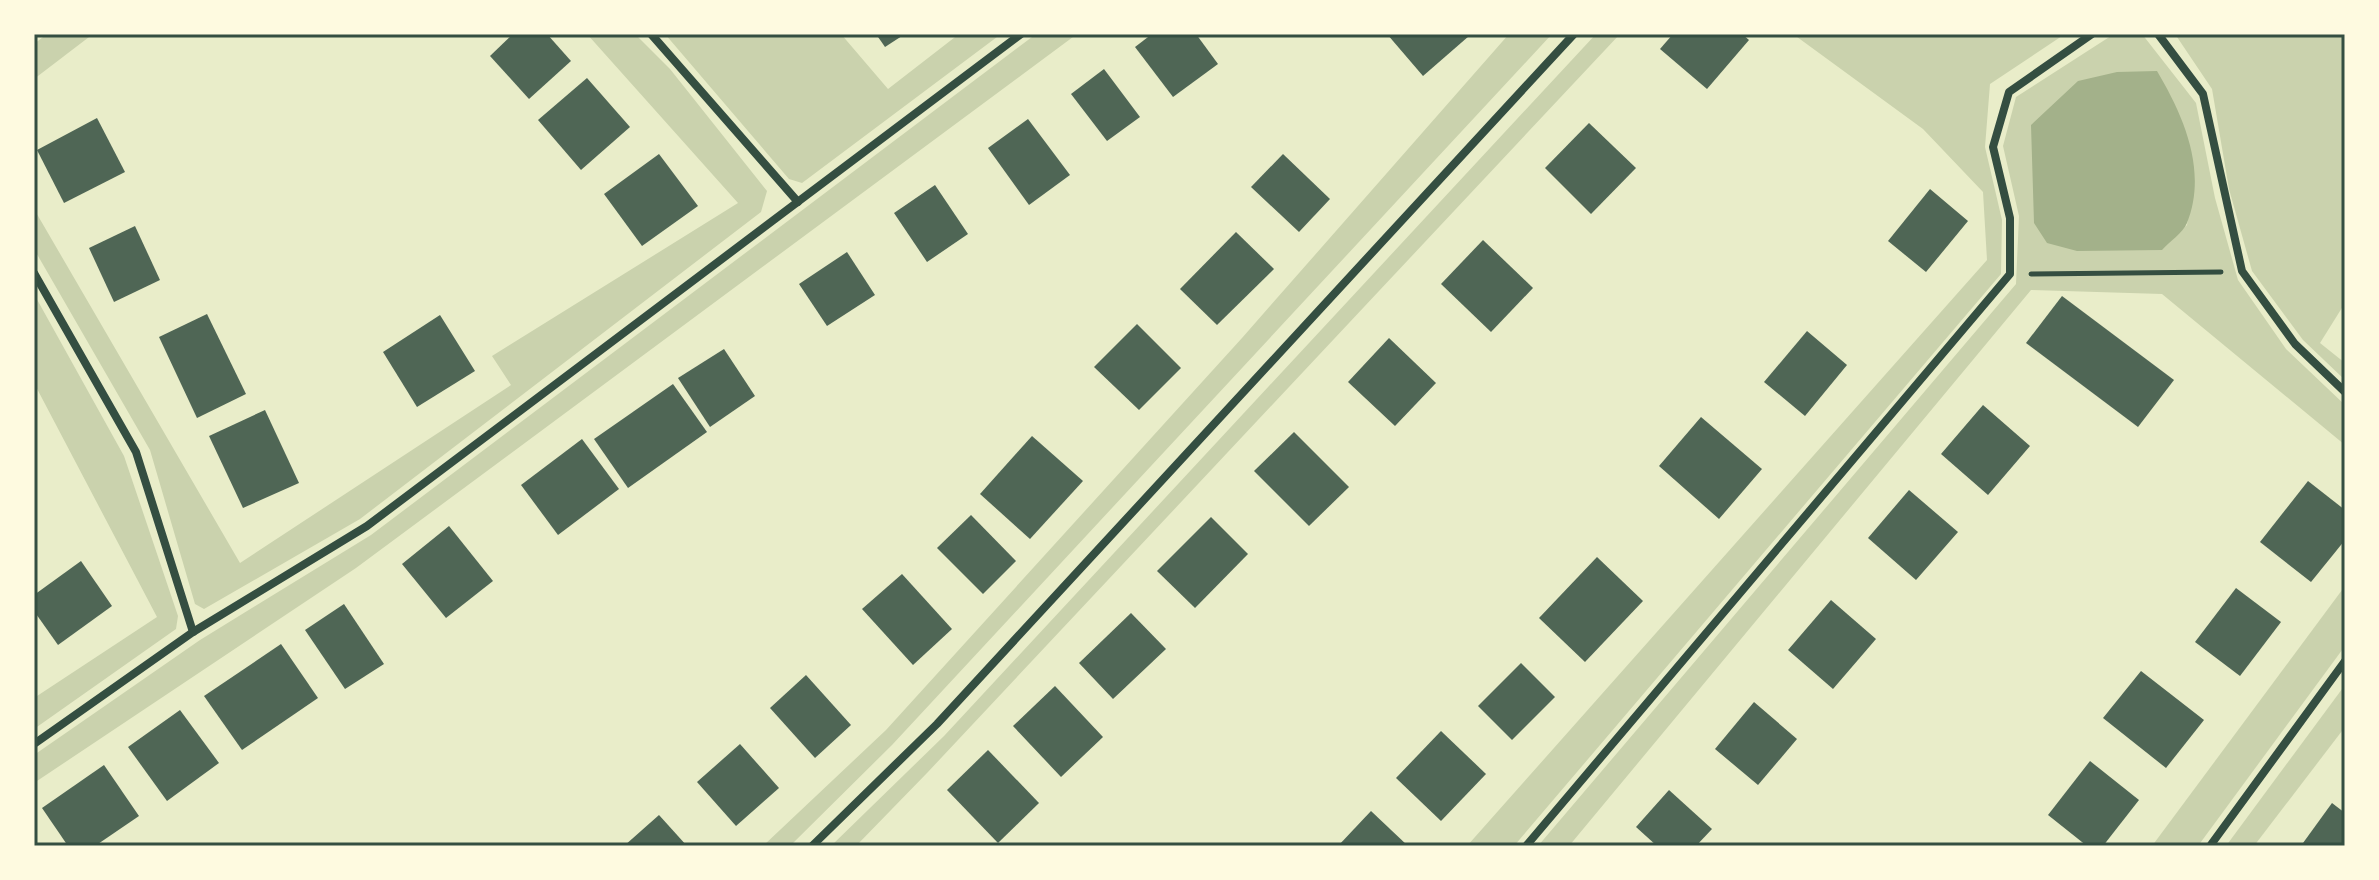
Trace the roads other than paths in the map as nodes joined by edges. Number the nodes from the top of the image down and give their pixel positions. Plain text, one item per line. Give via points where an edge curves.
1 (651, 34) edge
2 (1021, 34) edge
3 (1574, 34) edge
4 (2092, 34) edge
5 (2158, 34) edge
6 (798, 202) junction
7 (34, 273) edge
8 (2345, 392) edge
9 (193, 632) junction
10 (2345, 661) edge
11 (34, 744) edge
12 (812, 846) edge
13 (1526, 846) edge
14 (2210, 846) edge

1 - 6 street
2 - 6 street
3 - 12 street via 937,724
4 - 13 street via 2009,92 1993,147 2010,218 2010,274
5 - 8 street via 2203,94 2242,271 2295,344
6 - 9 street via 367,526
7 - 9 street via 136,452
9 - 11 street
10 - 14 street

